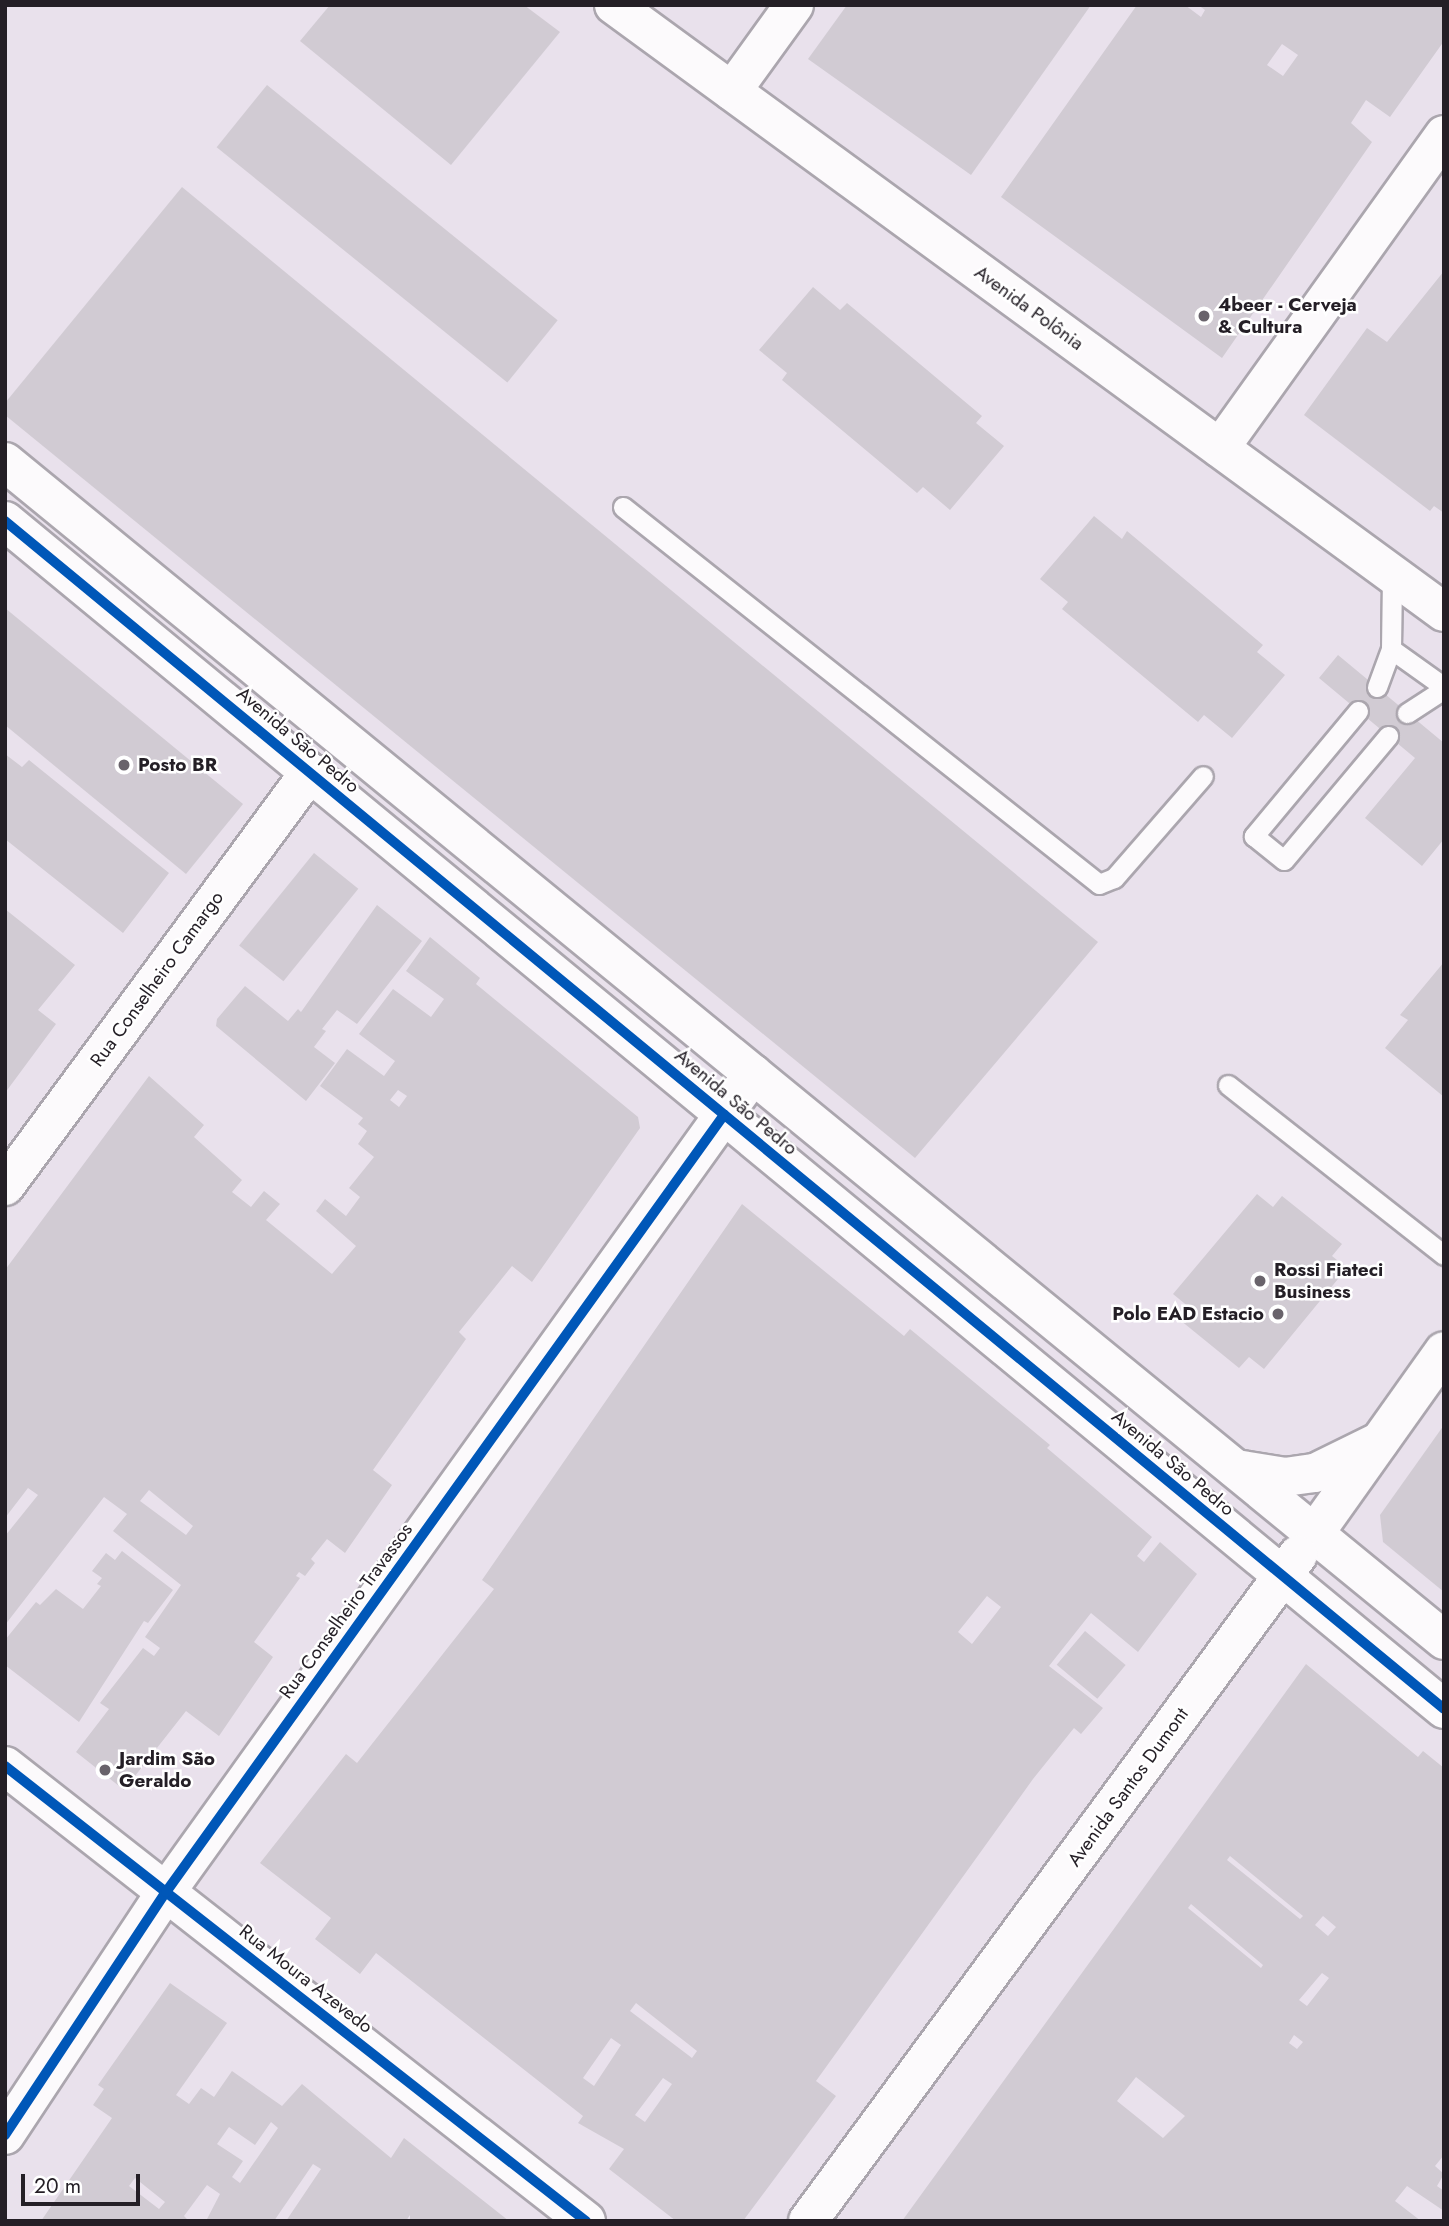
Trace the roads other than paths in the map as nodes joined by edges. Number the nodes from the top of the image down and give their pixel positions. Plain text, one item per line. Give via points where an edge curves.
1 (614, 5) edge
2 (794, 5) edge
3 (732, 91) junction
4 (1444, 135) edge
5 (1220, 448) junction
6 (5, 462) edge
7 (623, 507) dead end
8 (5, 521) edge
9 (1392, 573) junction
10 (1444, 612) edge
11 (1391, 649) junction
12 (1377, 687) dead end
13 (1444, 688) edge
14 (1358, 711) dead end
15 (1407, 713) dead end
16 (1388, 736) dead end
17 (310, 772) junction
18 (1203, 776) dead end
19 (753, 1074) junction
20 (1228, 1085) dead end
21 (724, 1115) junction
22 (5, 1186) edge
23 (1444, 1255) edge
24 (1444, 1351) edge
25 (1380, 1441) junction
26 (1234, 1469) junction
27 (1314, 1534) junction
28 (1283, 1576) junction
29 (1444, 1640) edge
30 (1444, 1709) edge
31 (5, 1766) edge
32 (166, 1892) junction
33 (5, 2135) edge
34 (586, 2221) edge
35 (808, 2221) edge

1 - 3 street, Avenida Polônia
2 - 3 street
3 - 5 street, Avenida Polônia
4 - 5 street
5 - 9 street, Avenida Polônia
6 - 19 street, Avenida São Pedro
7 - 18 lane via 1099,884 1114,878
8 - 17 street, Avenida São Pedro
9 - 10 street, Avenida Polônia
9 - 11 lane
11 - 12 lane
11 - 13 lane
13 - 15 lane
14 - 16 lane via 1254,836 1284,860
17 - 21 street, Avenida São Pedro
17 - 22 street, Rua Conselheiro Camargo
19 - 21 street, Rua Conselheiro Travassos
19 - 26 street, Avenida São Pedro
20 - 23 lane
21 - 28 street, Avenida São Pedro
21 - 32 street, Rua Conselheiro Travassos
24 - 25 street, Avenida Santos Dumont
25 - 26 street via 1342,1464 1315,1473 1285,1477
25 - 27 street, Avenida Santos Dumont
26 - 27 street, Avenida São Pedro
27 - 28 street, Avenida Santos Dumont
27 - 29 street, Avenida São Pedro
28 - 30 street, Avenida São Pedro
28 - 35 street, Avenida Santos Dumont
31 - 32 street, Rua Moura Azevedo
32 - 33 street, Rua Conselheiro Travassos
32 - 34 street, Rua Moura Azevedo

